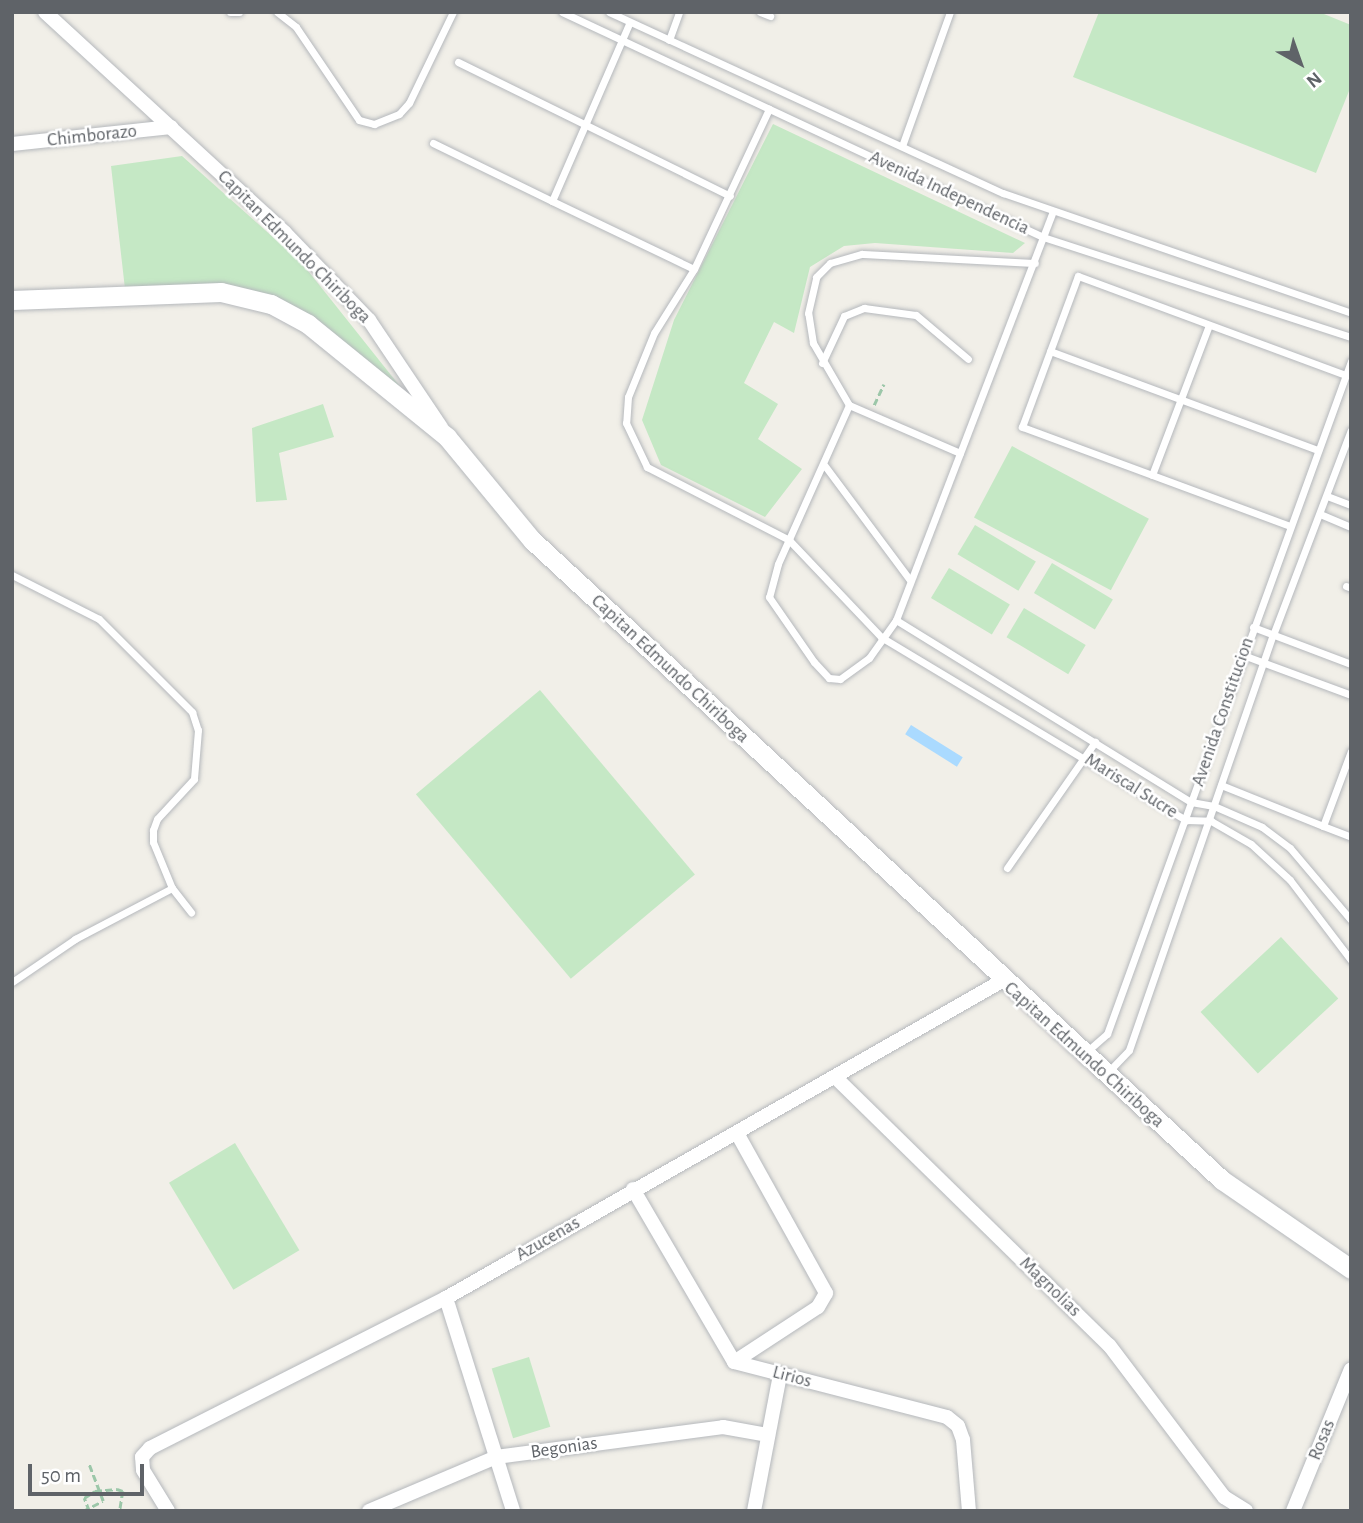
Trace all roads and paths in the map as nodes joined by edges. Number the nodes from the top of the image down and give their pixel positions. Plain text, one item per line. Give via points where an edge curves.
1 (45, 12) edge
2 (230, 12) edge
3 (239, 12) edge
4 (277, 12) edge
5 (453, 12) edge
6 (562, 12) edge
7 (609, 12) edge
8 (679, 12) edge
9 (760, 12) edge
10 (950, 12) edge
11 (770, 16) dead end
12 (630, 22) junction
13 (670, 40) junction
14 (622, 41) junction
15 (458, 62) dead end
16 (769, 108) junction
17 (586, 124) junction
18 (172, 127) junction
19 (433, 143) dead end
20 (12, 145) edge
21 (902, 146) junction
22 (730, 196) junction
23 (552, 201) junction
24 (1053, 212) junction
25 (1044, 237) junction
26 (1035, 263) junction
27 (694, 269) junction
28 (12, 300) edge
29 (1351, 313) edge
30 (1209, 325) junction
31 (1351, 337) edge
32 (1050, 351) junction
33 (968, 359) dead end
34 (1351, 361) edge
35 (822, 363) junction
36 (1346, 375) junction
37 (884, 384) dead end
38 (1181, 400) junction
39 (849, 405) junction
40 (870, 415) junction
41 (1351, 430) edge
42 (447, 437) junction
43 (1318, 450) junction
44 (960, 453) junction
45 (825, 466) junction
46 (1152, 475) junction
47 (1327, 495) junction
48 (1351, 505) edge
49 (1320, 514) junction
50 (1290, 526) junction
51 (1351, 527) edge
52 (789, 540) junction
53 (12, 575) edge
54 (910, 580) junction
55 (896, 620) junction
56 (1253, 627) junction
57 (1273, 635) junction
58 (881, 637) junction
59 (1243, 655) junction
60 (1263, 663) junction
61 (1351, 664) edge
62 (1351, 695) edge
63 (1095, 742) junction
64 (1351, 751) edge
65 (1088, 759) junction
66 (1221, 785) junction
67 (1191, 802) junction
68 (1214, 806) junction
69 (1186, 820) junction
70 (1211, 821) junction
71 (1323, 826) junction
72 (1351, 837) edge
73 (1007, 868) dead end
74 (172, 888) junction
75 (191, 912) dead end
76 (1351, 920) edge
77 (1351, 960) edge
78 (1002, 981) junction
79 (12, 982) edge
80 (1084, 1055) junction
81 (1105, 1075) junction
82 (836, 1078) junction
83 (738, 1135) junction
84 (633, 1189) junction
85 (1351, 1269) edge
86 (446, 1298) junction
87 (734, 1362) junction
88 (1351, 1369) edge
89 (780, 1375) junction
90 (768, 1435) junction
91 (496, 1457) junction
92 (89, 1464) dead end
93 (100, 1491) junction
94 (89, 1510) edge
95 (83, 1511) edge
96 (120, 1511) edge
97 (168, 1511) edge
98 (369, 1511) edge
99 (513, 1511) edge
100 (754, 1511) edge
101 (969, 1511) edge
102 (1246, 1511) edge
103 (1293, 1511) edge

1 - 18 street, Capitan Edmundo Chiriboga
2 - 3 lane
4 - 5 lane via 296,27 359,120 374,124 399,114 409,103
6 - 14 lane, Avenida Independencia
7 - 12 lane, Avenida Independencia
8 - 13 lane
9 - 11 lane
10 - 21 lane
12 - 13 lane, Avenida Independencia
12 - 14 lane
13 - 21 lane, Avenida Independencia
14 - 16 lane, Avenida Independencia
14 - 17 lane
15 - 17 lane
16 - 22 lane, Mariscal Sucre
16 - 25 lane, Avenida Independencia
17 - 22 lane
17 - 23 lane
18 - 20 street, Chimborazo
18 - 42 street, Capitan Edmundo Chiriboga via 369,320
19 - 23 lane
21 - 24 lane, Avenida Independencia
22 - 27 lane, Mariscal Sucre
23 - 27 lane
24 - 25 lane
24 - 29 lane, Avenida Independencia
25 - 26 lane
25 - 31 lane, Avenida Independencia
26 - 35 lane via 862,254 830,263 816,277 808,313
26 - 44 lane
27 - 52 lane, Mariscal Sucre via 654,333 628,397 626,423 635,449 647,467
28 - 42 street via 221,292 271,304 308,324
30 - 32 lane via 1078,276
30 - 36 lane
30 - 38 lane
32 - 38 lane
32 - 46 lane via 1022,427
33 - 35 lane via 916,314 864,308 844,316
34 - 36 lane, Avenida Constitucion
35 - 39 lane
36 - 43 lane, Avenida Constitucion
37 - 40 path
38 - 43 lane
38 - 46 lane
39 - 40 lane
39 - 45 lane
40 - 44 lane
41 - 47 lane, Avenida Constitucion
42 - 78 street, Capitan Edmundo Chiriboga via 532,540
43 - 50 lane, Avenida Constitucion
44 - 54 lane
45 - 52 lane
45 - 54 lane
46 - 50 lane
47 - 48 lane
47 - 49 lane, Avenida Constitucion
49 - 51 lane
49 - 57 lane, Avenida Constitucion
50 - 56 lane, Avenida Constitucion
52 - 58 lane, Mariscal Sucre
52 - 58 lane via 770,582 769,597 829,678 840,679 869,658
53 - 74 lane via 99,620 192,712 198,730 194,779 153,830 153,842
54 - 55 lane
55 - 58 lane
55 - 63 lane, Mariscal Sucre
56 - 57 lane
56 - 59 lane, Avenida Constitucion
57 - 60 lane, Avenida Constitucion
57 - 61 lane
58 - 65 lane, Mariscal Sucre
59 - 60 lane
59 - 67 lane, Avenida Constitucion
60 - 62 lane
60 - 66 lane, Avenida Constitucion
63 - 65 lane
63 - 67 lane, Mariscal Sucre
64 - 71 lane
65 - 69 lane, Mariscal Sucre
65 - 73 lane
66 - 68 lane, Avenida Constitucion
66 - 71 lane
67 - 68 lane, Mariscal Sucre
67 - 69 lane, Avenida Constitucion
68 - 70 lane, Avenida Constitucion
68 - 76 lane, Mariscal Sucre via 1276,836
69 - 70 lane, Mariscal Sucre
69 - 80 lane, Avenida Constitucion via 1107,1034
70 - 77 lane, Mariscal Sucre via 1266,855
70 - 81 lane, Avenida Constitucion via 1129,1051
71 - 72 lane
74 - 75 lane
74 - 79 lane via 75,939
78 - 80 street, Capitan Edmundo Chiriboga
78 - 82 street, Azucenas
80 - 81 street, Capitan Edmundo Chiriboga
81 - 85 street, Capitan Edmundo Chiriboga via 1222,1180
82 - 83 street, Azucenas
82 - 102 street, Magnolias via 1109,1345 1224,1497
83 - 84 street, Azucenas
83 - 87 street via 826,1293 818,1307
84 - 86 street, Azucenas
84 - 87 street
86 - 91 street
86 - 97 street, Azucenas via 150,1447 142,1457 143,1470
87 - 89 street, Lirios
88 - 103 street, Rosas
89 - 90 street
89 - 101 street, Lirios via 947,1417 958,1426 963,1440
90 - 91 street, Begonias via 723,1427
90 - 100 street
91 - 98 street, Begonias
91 - 99 street
92 - 93 path
93 - 94 path via 102,1504
93 - 94 path via 84,1498
93 - 96 path via 123,1491
94 - 95 path

